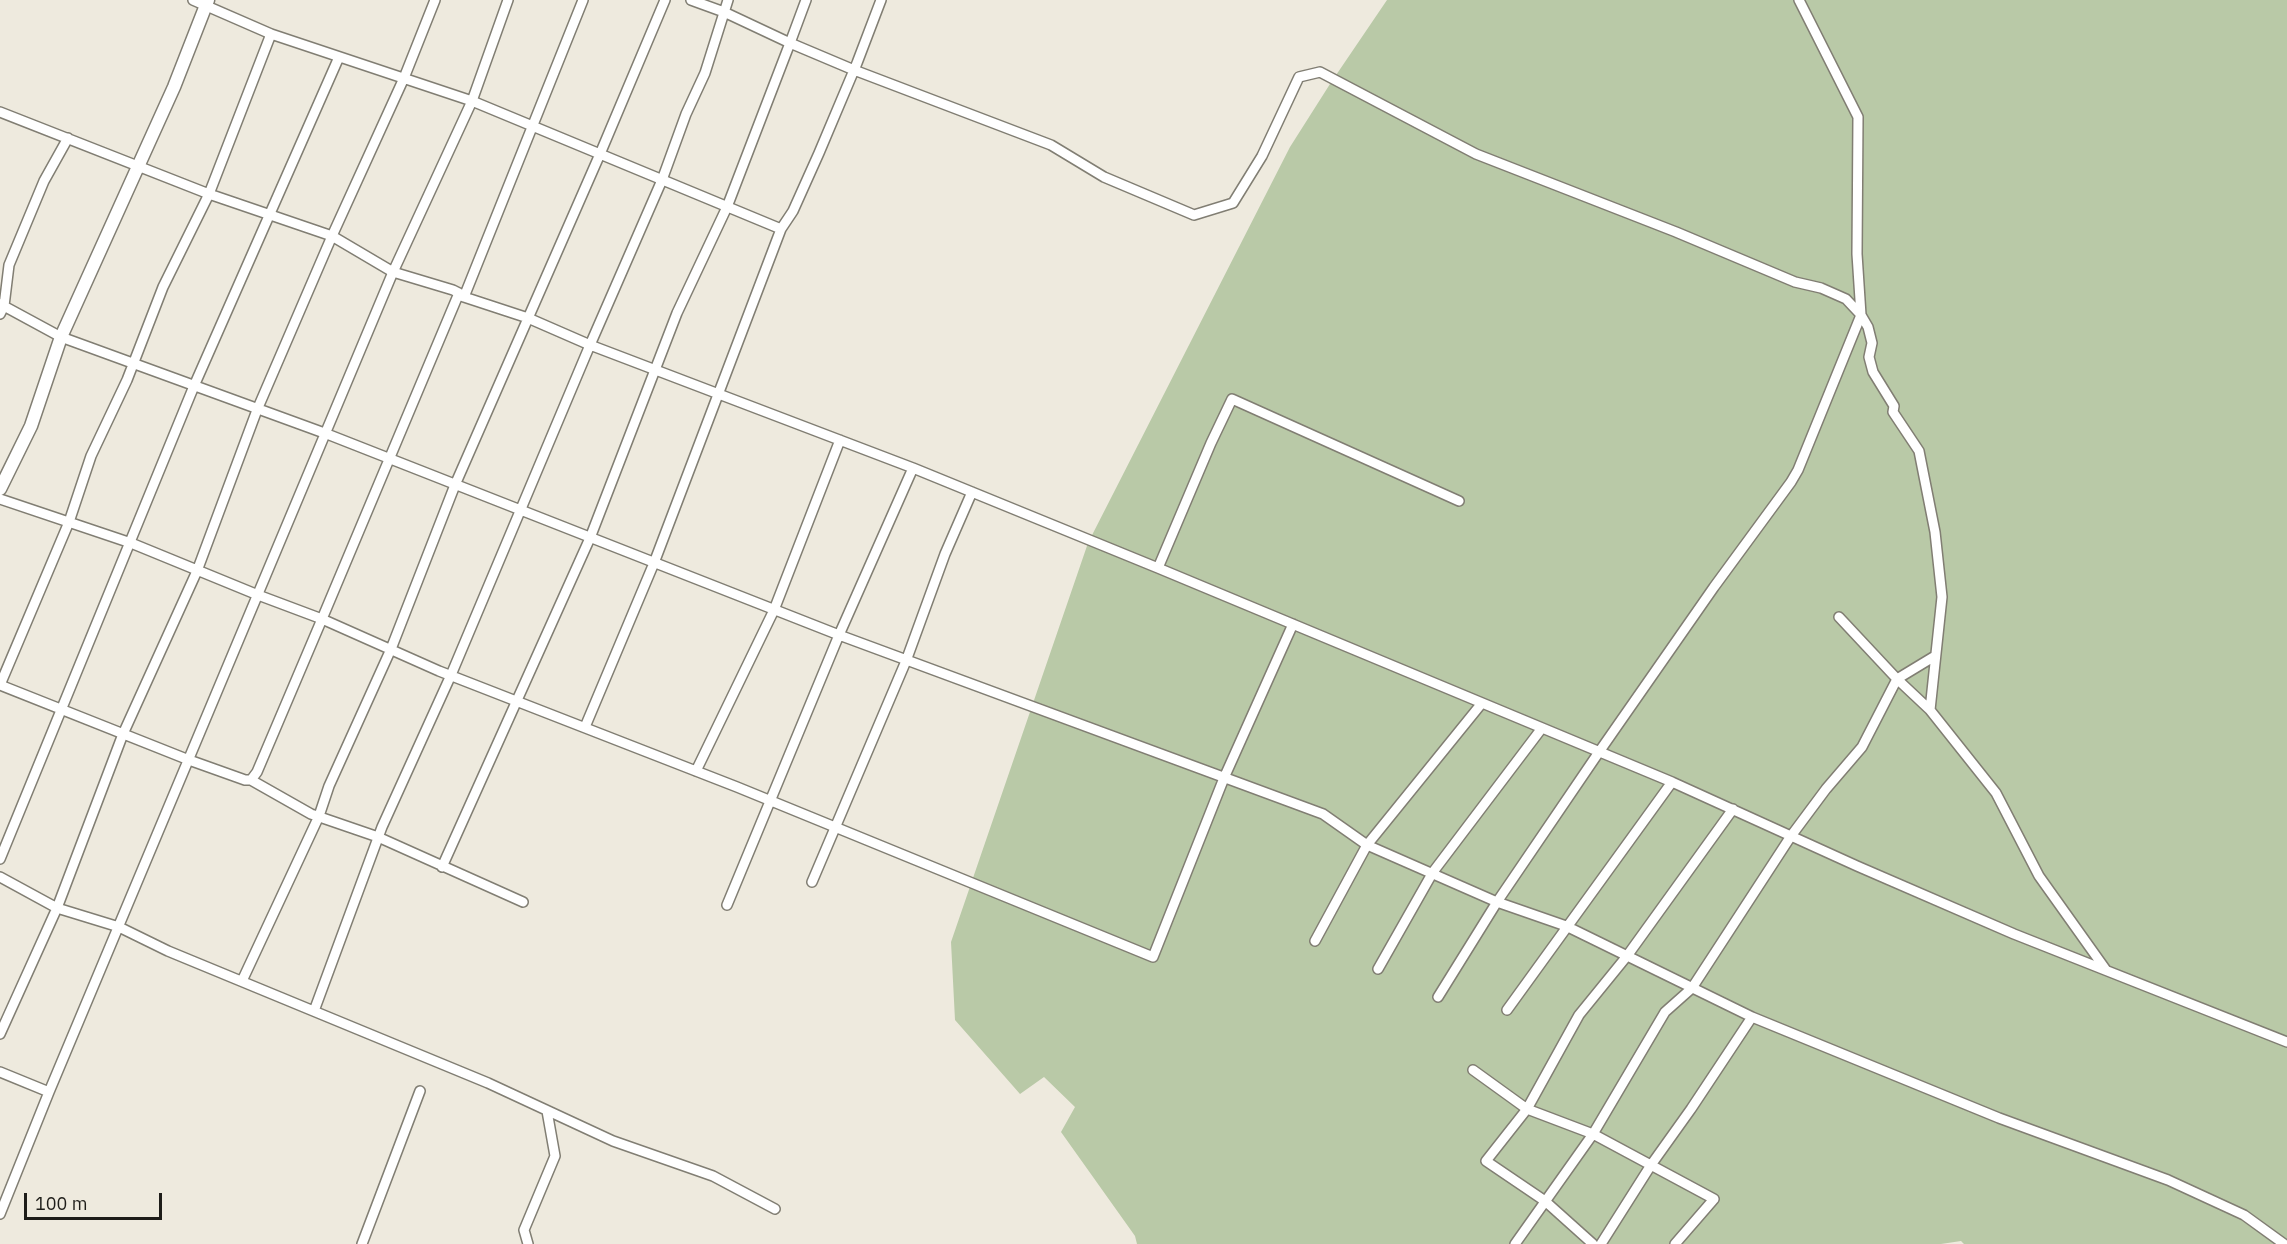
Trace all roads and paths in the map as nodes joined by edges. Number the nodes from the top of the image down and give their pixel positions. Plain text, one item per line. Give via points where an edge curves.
1 (194, 0) edge
2 (435, 0) edge
3 (508, 0) edge
4 (583, 0) edge
5 (665, 0) edge
6 (691, 0) edge
7 (728, 0) edge
8 (806, 0) edge
9 (881, 0) edge
10 (1799, 0) edge
11 (208, 3) edge
12 (724, 12) junction
13 (271, 34) junction
14 (790, 43) junction
15 (339, 57) junction
16 (854, 70) junction
17 (404, 78) junction
18 (471, 101) junction
19 (0, 112) edge
20 (534, 126) junction
21 (68, 138) junction
22 (600, 154) junction
23 (138, 168) junction
24 (662, 180) junction
25 (209, 194) junction
26 (727, 207) junction
27 (270, 215) junction
28 (781, 229) junction
29 (332, 236) junction
30 (393, 272) junction
31 (461, 296) junction
32 (2, 308) edge
33 (1861, 315) junction
34 (528, 318) junction
35 (61, 337) junction
36 (590, 345) junction
37 (133, 364) junction
38 (656, 370) junction
39 (194, 386) junction
40 (719, 394) junction
41 (257, 410) junction
42 (327, 434) junction
43 (840, 440) junction
44 (388, 459) junction
45 (913, 468) junction
46 (455, 485) junction
47 (0, 489) edge
48 (972, 492) junction
49 (0, 498) edge
50 (1459, 501) dead end
51 (519, 510) junction
52 (69, 522) junction
53 (590, 538) junction
54 (131, 543) junction
55 (654, 563) junction
56 (1158, 568) junction
57 (197, 571) junction
58 (258, 595) junction
59 (774, 610) junction
60 (1839, 617) dead end
61 (322, 619) junction
62 (1293, 624) junction
63 (838, 635) junction
64 (391, 649) junction
65 (1935, 656) junction
66 (906, 661) junction
67 (451, 675) junction
68 (1897, 679) junction
69 (516, 700) junction
70 (1482, 703) junction
71 (60, 709) junction
72 (1930, 711) junction
73 (585, 728) junction
74 (1542, 728) junction
75 (123, 734) junction
76 (1599, 752) junction
77 (189, 760) junction
78 (696, 771) junction
79 (1224, 778) junction
80 (251, 780) junction
81 (1672, 782) junction
82 (771, 801) junction
83 (1733, 809) junction
84 (319, 816) junction
85 (835, 828) junction
86 (1791, 836) junction
87 (378, 837) junction
88 (1367, 844) junction
89 (0, 859) edge
90 (442, 867) junction
91 (1433, 872) junction
92 (0, 877) edge
93 (812, 882) dead end
94 (523, 902) dead end
95 (1497, 902) junction
96 (727, 905) dead end
97 (57, 908) junction
98 (119, 927) junction
99 (1566, 927) junction
100 (1315, 941) dead end
101 (1627, 957) junction
102 (1378, 969) dead end
103 (2106, 970) junction
104 (242, 981) junction
105 (1692, 988) junction
106 (1438, 997) dead end
107 (1507, 1010) dead end
108 (314, 1011) junction
109 (1752, 1017) junction
110 (0, 1034) edge
111 (2287, 1042) edge
112 (1473, 1070) dead end
113 (0, 1072) edge
114 (420, 1091) dead end
115 (48, 1092) junction
116 (1527, 1109) junction
117 (547, 1110) junction
118 (1593, 1134) junction
119 (1651, 1165) junction
120 (1545, 1201) junction
121 (775, 1209) dead end
122 (0, 1214) edge
123 (362, 1244) edge
124 (528, 1244) edge
125 (1515, 1244) edge
126 (1593, 1244) edge
127 (1601, 1244) edge
128 (1675, 1244) edge
129 (2284, 1244) edge

1 - 11 street
2 - 17 street
3 - 18 street
4 - 20 street
5 - 22 street
6 - 12 street
7 - 12 street
8 - 14 street
9 - 16 street
10 - 33 street via 1858,117 1857,254
11 - 13 street
11 - 23 street
12 - 14 street
12 - 24 street via 705,73
13 - 15 street
13 - 25 street
14 - 16 street
14 - 26 street
15 - 17 street
15 - 27 street
16 - 28 street via 793,211
16 - 33 street via 1051,145 1104,177 1194,215 1233,203 1262,156 1299,77 1320,72 1476,154 1795,282 1821,288 1846,299
17 - 18 street
17 - 29 street
18 - 20 street
18 - 30 street
19 - 21 street
20 - 22 street
20 - 31 street
21 - 23 street
21 - 32 street via 44,182 9,265
22 - 24 street
22 - 34 street
23 - 25 street
23 - 35 street
24 - 26 street
24 - 36 street
25 - 27 street
25 - 37 street via 163,287
26 - 28 street
26 - 38 street via 677,313
27 - 29 street
27 - 39 street
28 - 40 street
29 - 30 street
29 - 41 street
30 - 31 street
30 - 42 street
31 - 34 street
31 - 44 street
32 - 35 street
33 - 65 street via 1872,343 1869,357 1873,372 1919,451 1935,532 1942,597
33 - 76 street via 1791,482
34 - 36 street
34 - 46 street
35 - 37 street
35 - 47 street via 31,426
36 - 38 street
36 - 51 street
37 - 39 street
37 - 52 street via 91,456
38 - 40 street
38 - 53 street
39 - 41 street
39 - 54 street
40 - 43 street
40 - 55 street
41 - 42 street
41 - 57 street
42 - 44 street
42 - 58 street
43 - 45 street
43 - 59 street
44 - 46 street
44 - 61 street
45 - 48 street
45 - 63 street
46 - 51 street
46 - 64 street
48 - 56 street
48 - 66 street
49 - 52 street
50 - 56 street via 1232,399
51 - 53 street
51 - 67 street
52 - 54 street
52 - 71 street via 0,685
53 - 55 street
53 - 69 street
54 - 57 street
54 - 71 street
55 - 59 street
55 - 73 street
56 - 62 street
57 - 58 street
57 - 75 street
58 - 61 street
58 - 77 street
59 - 63 street
59 - 78 street
60 - 68 street
61 - 64 street
61 - 80 street
62 - 70 street
62 - 79 street
63 - 66 street
63 - 82 street
64 - 67 street
64 - 84 street
65 - 68 street
65 - 72 street
66 - 79 street
66 - 85 street
67 - 69 street
67 - 87 street
68 - 72 street
68 - 86 street via 1862,747
69 - 73 street
69 - 90 street
70 - 74 street
70 - 88 street
71 - 75 street
71 - 89 street
72 - 103 street via 1996,793 2039,876
73 - 78 street
74 - 76 street
74 - 91 street
75 - 77 street
75 - 97 street
76 - 81 street
76 - 95 street
77 - 80 street
77 - 98 street
78 - 82 street
79 - 85 street via 1153,957
79 - 88 street via 1323,814
80 - 84 street
81 - 83 street
81 - 99 street
82 - 85 street
82 - 96 street
83 - 86 street
83 - 101 street
84 - 87 street
84 - 104 street
85 - 93 street
86 - 103 street
86 - 105 street
87 - 90 street
87 - 108 street
88 - 91 street
88 - 100 street
90 - 94 street
91 - 95 street
91 - 102 street
92 - 97 street
95 - 99 street
95 - 106 street
97 - 98 street
97 - 110 street
98 - 104 street
98 - 115 street
99 - 101 street
99 - 107 street
101 - 105 street
101 - 116 street via 1578,1015
103 - 111 street
104 - 108 street
105 - 109 street
105 - 118 street via 1665,1012
108 - 117 street
109 - 119 street
109 - 129 street via 1999,1118 2168,1180 2244,1215
112 - 116 street
113 - 115 street
114 - 123 street
115 - 122 street
116 - 118 street
116 - 120 street via 1486,1161
117 - 121 street via 613,1141 713,1176
117 - 124 street via 555,1156 524,1230
118 - 119 street
118 - 120 street
119 - 127 street
119 - 128 street via 1714,1200
120 - 125 street
120 - 126 street

